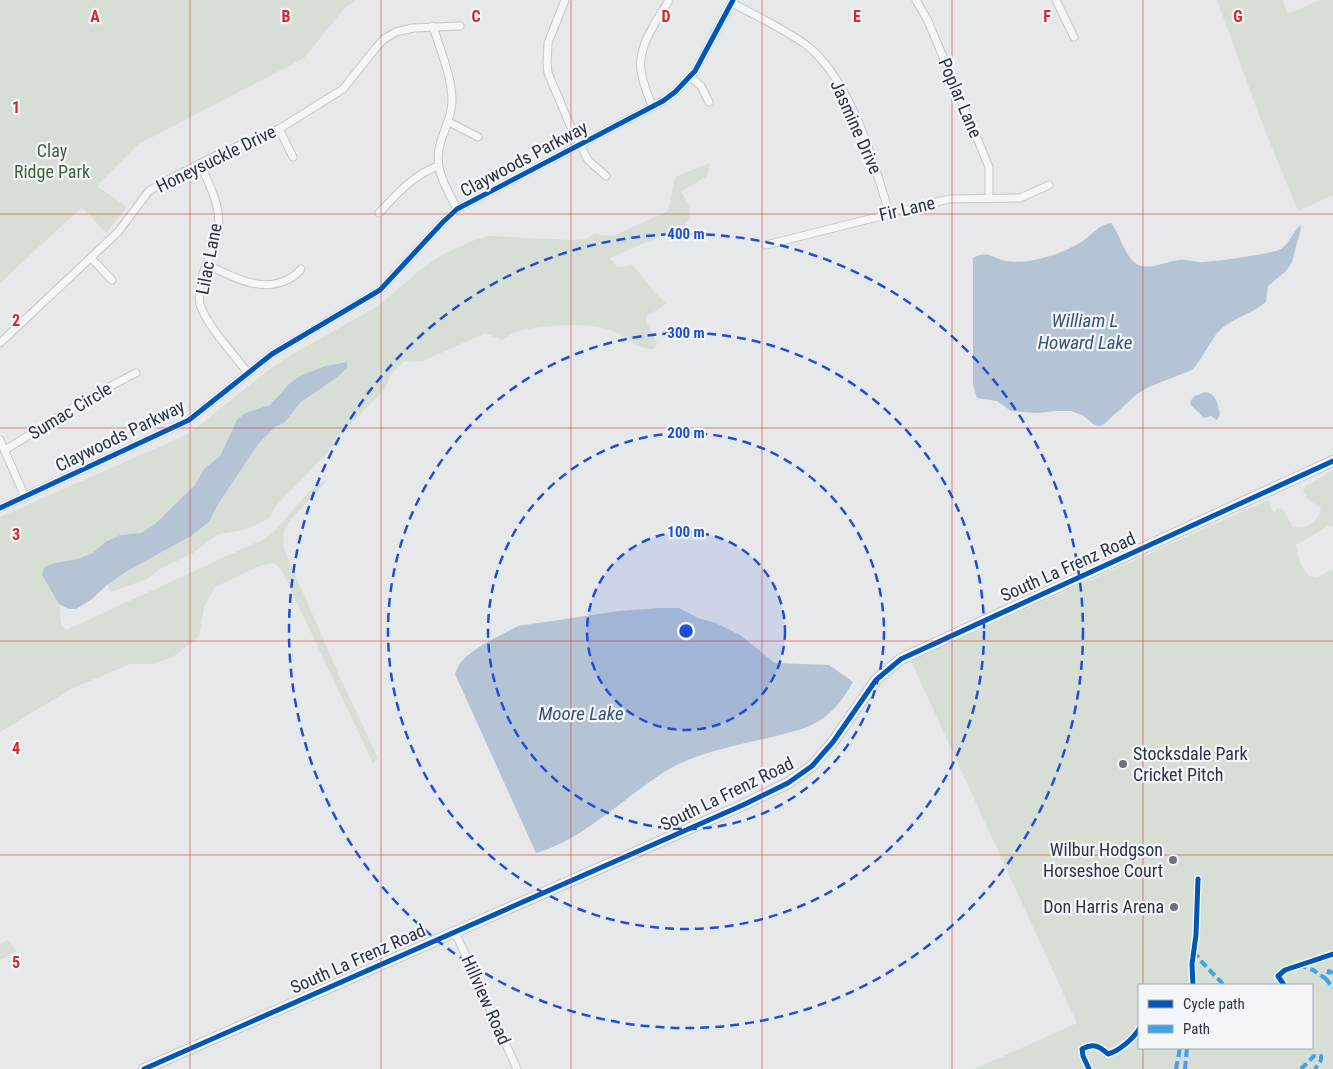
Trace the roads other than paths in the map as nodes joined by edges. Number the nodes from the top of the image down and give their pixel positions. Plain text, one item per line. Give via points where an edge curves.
1 (564, 0) edge
2 (669, 0) edge
3 (916, 0) edge
4 (1056, 0) edge
5 (732, 2) edge
6 (433, 26) junction
7 (460, 26) dead end
8 (1074, 37) dead end
9 (690, 77) junction
10 (709, 102) dead end
11 (652, 106) junction
12 (448, 122) junction
13 (279, 129) junction
14 (478, 137) dead end
15 (580, 145) junction
16 (294, 157) dead end
17 (200, 164) junction
18 (438, 166) junction
19 (606, 176) dead end
20 (1049, 185) dead end
21 (989, 199) junction
22 (458, 209) junction
23 (379, 213) dead end
24 (889, 213) junction
25 (766, 245) dead end
26 (91, 258) junction
27 (206, 264) junction
28 (302, 269) dead end
29 (112, 280) dead end
30 (0, 343) edge
31 (136, 373) dead end
32 (248, 373) junction
33 (0, 440) edge
34 (5, 450) junction
35 (1333, 461) edge
36 (25, 497) junction
37 (0, 508) edge
38 (454, 932) junction
39 (144, 1069) edge
40 (517, 1069) edge

1 - 15 street via 551,34 547,63 551,84
2 - 11 street via 646,40 641,57 642,76
3 - 21 street, Poplar Lane via 928,21 989,167
4 - 8 street
5 - 9 street, Claywoods Parkway
5 - 24 street, Jasmine Drive via 806,45 830,70 846,96 874,160
6 - 7 street, Honeysuckle Drive
6 - 12 street via 452,101
6 - 13 street, Honeysuckle Drive via 396,32 384,39 343,89
9 - 10 street via 701,86
9 - 11 street, Claywoods Parkway via 675,92
11 - 15 street, Claywoods Parkway
12 - 14 street
12 - 18 street via 440,142
13 - 16 street
13 - 17 street, Honeysuckle Drive
15 - 19 street via 588,160
15 - 22 street, Claywoods Parkway
17 - 26 street, Honeysuckle Drive via 150,191 118,232
17 - 27 street, Lilac Lane via 217,200 219,223
18 - 22 street
18 - 23 street via 410,181
20 - 21 street, Fir Lane via 1020,198
21 - 24 street, Fir Lane via 950,199
22 - 32 street, Claywoods Parkway via 380,290 272,354
24 - 25 street, Fir Lane
26 - 29 street
26 - 30 street, Honeysuckle Drive
27 - 28 street via 255,284 266,285 289,280
27 - 32 street, Lilac Lane via 200,303 206,317
31 - 34 street, Sumac Circle via 97,393
32 - 36 street, Claywoods Parkway via 189,420
33 - 34 street
34 - 36 street
35 - 38 street, South La Frenz Road via 901,659 876,680 833,742 800,776 743,805
36 - 37 street, Claywoods Parkway
38 - 39 street, South La Frenz Road
38 - 40 street, Hillview Road

